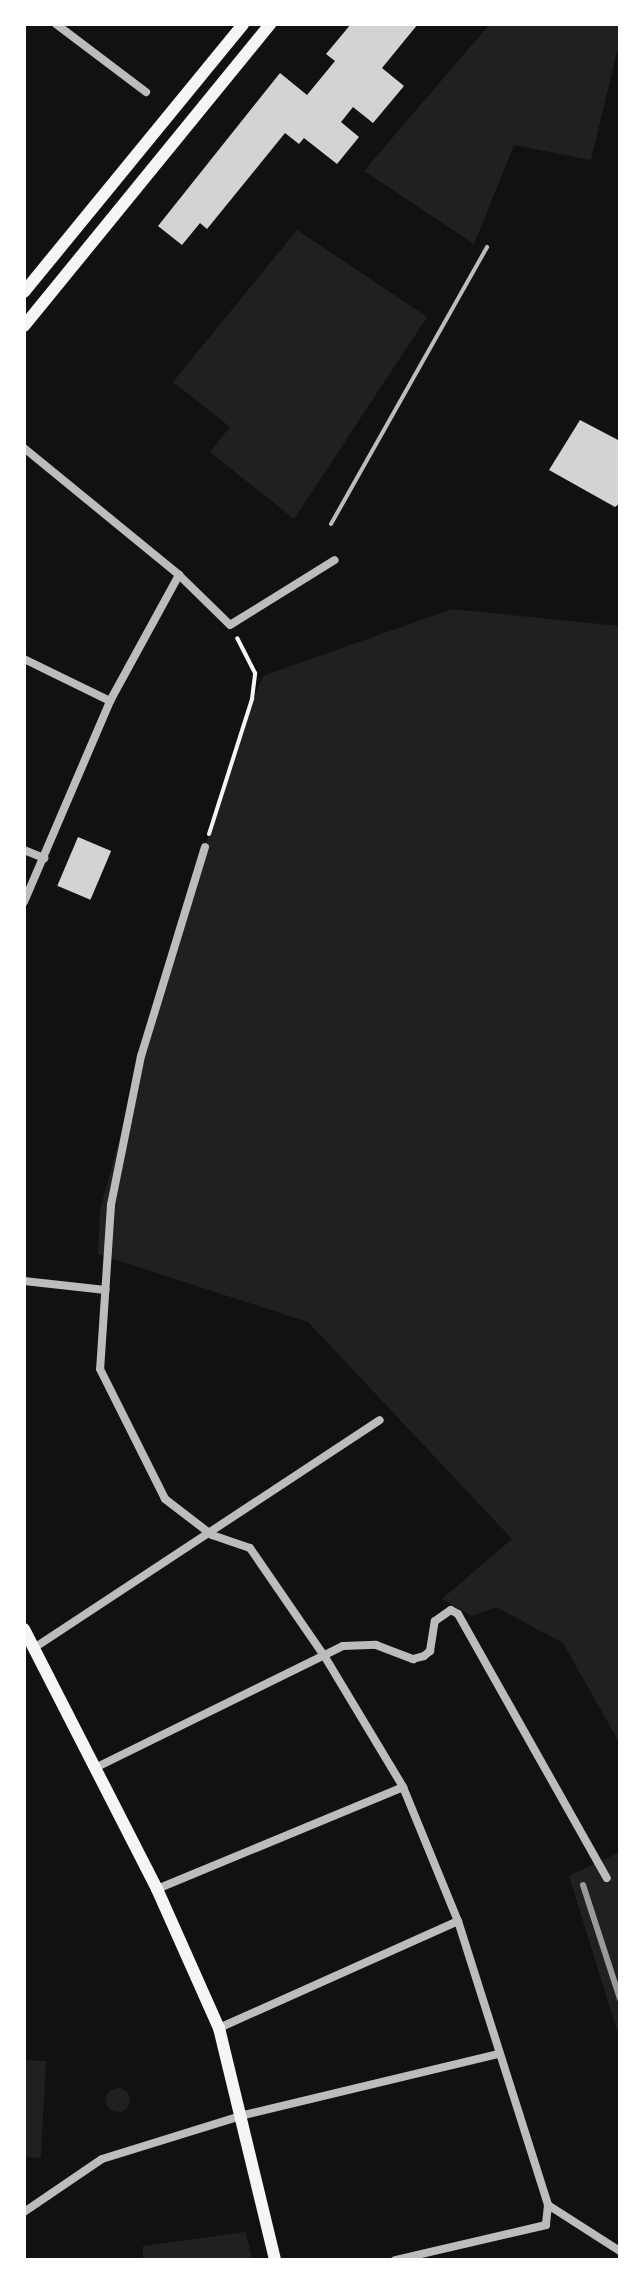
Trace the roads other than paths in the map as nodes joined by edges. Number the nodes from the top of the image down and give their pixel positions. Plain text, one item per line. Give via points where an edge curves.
1 (56, 24) edge
2 (243, 24) edge
3 (270, 24) edge
4 (146, 92) dead end
5 (487, 247) dead end
6 (24, 292) edge
7 (24, 326) edge
8 (24, 448) edge
9 (331, 524) dead end
10 (335, 560) dead end
11 (179, 575) junction
12 (24, 659) edge
13 (110, 701) junction
14 (205, 847) road end
15 (24, 850) edge
16 (44, 858) junction
17 (24, 902) edge
18 (24, 1281) edge
19 (106, 1290) junction
20 (380, 1420) dead end
21 (212, 1535) junction
22 (24, 1629) edge
23 (34, 1648) junction
24 (325, 1657) junction
25 (95, 1768) junction
26 (403, 1787) junction
27 (607, 1878) dead end
28 (157, 1889) junction
29 (458, 1921) junction
30 (219, 2028) junction
31 (499, 2054) junction
32 (244, 2115) junction
33 (548, 2205) junction
34 (24, 2212) edge
35 (620, 2251) edge
36 (275, 2260) edge
37 (395, 2260) edge

1 - 4 street
2 - 6 main road
3 - 7 main road
5 - 9 lane
8 - 11 street
10 - 11 street via 230,625
11 - 13 street
12 - 13 street
13 - 16 street
14 - 19 street via 141,1056 111,1205
15 - 16 street
16 - 17 street
18 - 19 street
19 - 21 street via 100,1369 165,1499
20 - 21 street via 304,1467
21 - 23 street
21 - 24 street via 250,1548
22 - 23 main road
23 - 25 main road
24 - 25 street
24 - 26 street
24 - 27 street via 343,1646 376,1645 413,1659 424,1656 430,1651 435,1621 451,1610 458,1614
25 - 28 main road
26 - 28 street
26 - 29 street
28 - 30 main road
29 - 30 street
29 - 31 street
30 - 32 main road
31 - 32 street
31 - 33 street
32 - 34 street via 102,2159
32 - 36 main road
33 - 35 street
33 - 37 street via 546,2225

